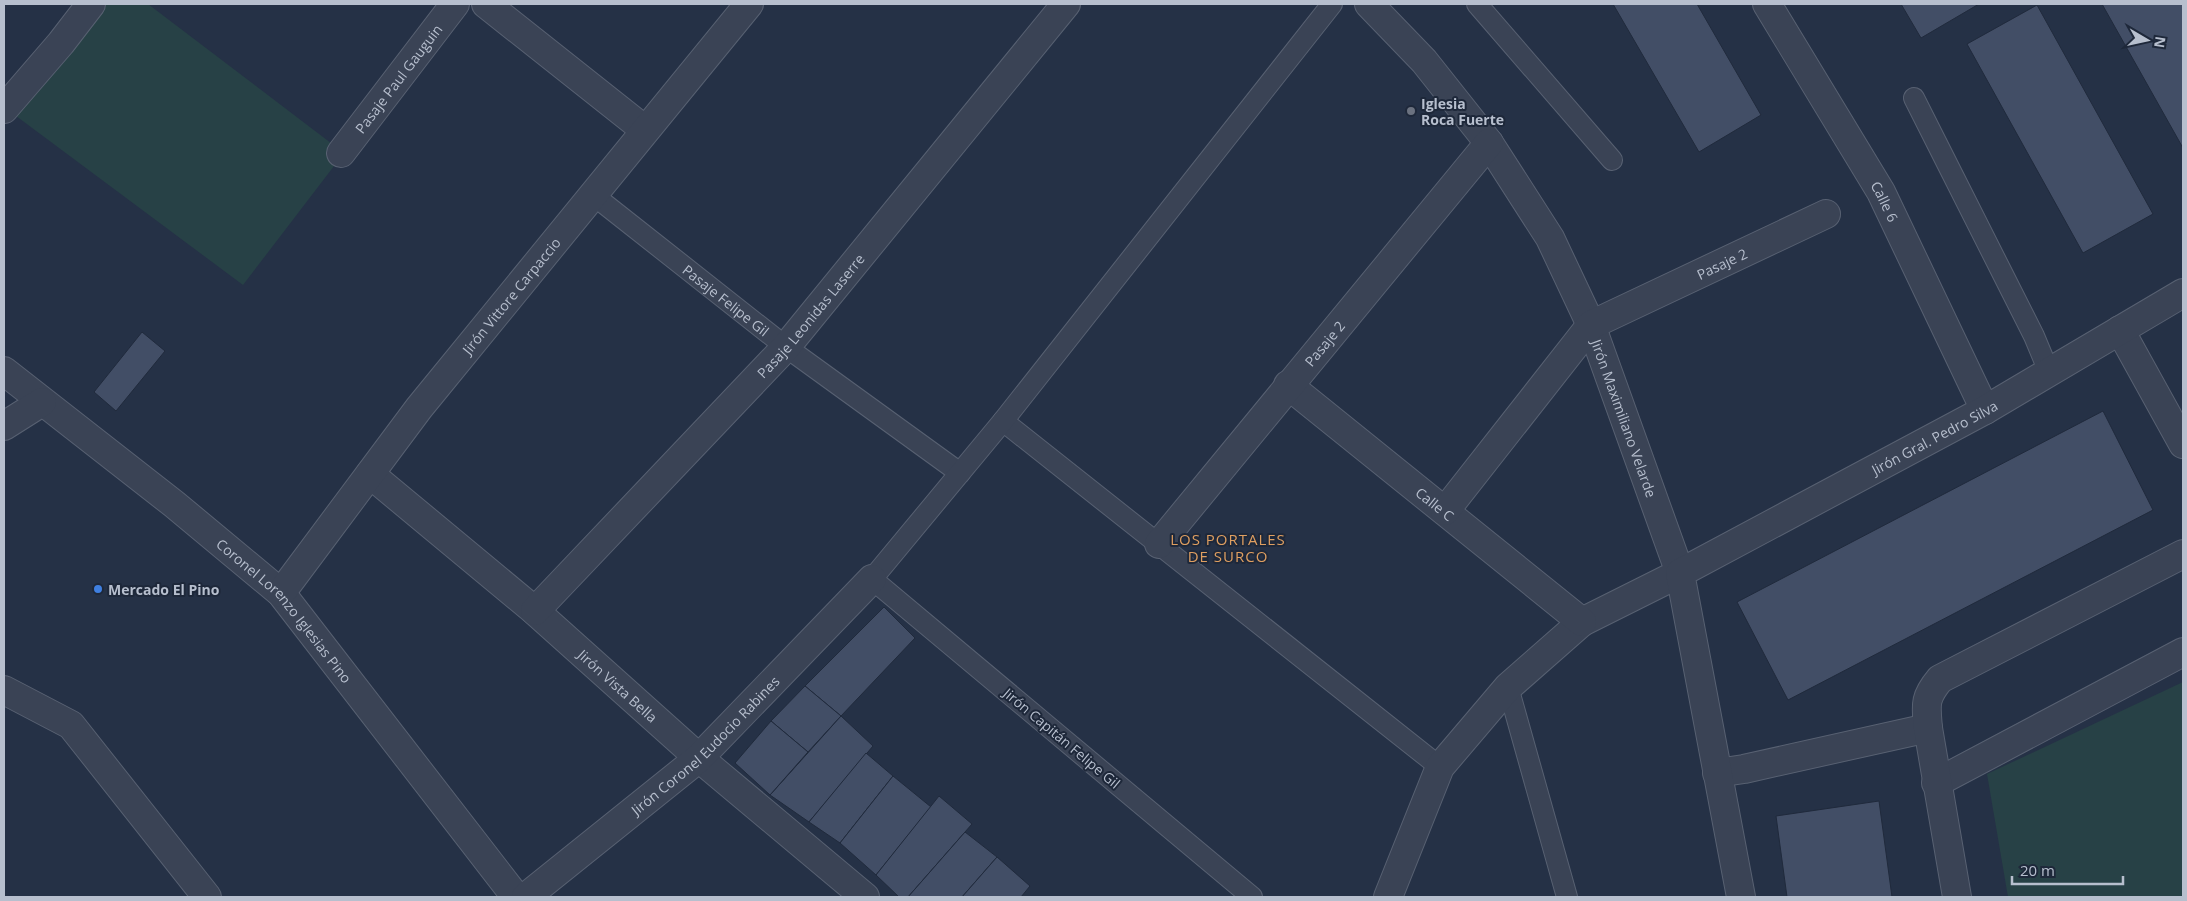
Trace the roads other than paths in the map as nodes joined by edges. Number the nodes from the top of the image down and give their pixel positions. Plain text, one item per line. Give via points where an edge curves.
1 (91, 4) edge
2 (456, 4) edge
3 (486, 4) edge
4 (749, 4) edge
5 (1066, 4) edge
6 (1332, 4) edge
7 (1477, 4) edge
8 (1767, 4) edge
9 (1379, 7) edge
10 (1914, 98) dead end
11 (4, 109) edge
12 (645, 130) junction
13 (1489, 143) junction
14 (341, 153) dead end
15 (1612, 160) dead end
16 (592, 194) junction
17 (1826, 214) dead end
18 (2183, 293) edge
19 (1590, 326) junction
20 (2120, 330) junction
21 (786, 347) junction
22 (4, 371) edge
23 (2049, 372) junction
24 (1288, 385) junction
25 (42, 402) junction
26 (1985, 410) junction
27 (1003, 420) junction
28 (4, 426) edge
29 (2183, 444) edge
30 (960, 473) junction
31 (370, 474) junction
32 (1445, 511) junction
33 (1159, 544) junction
34 (2183, 554) edge
35 (1680, 573) junction
36 (872, 579) junction
37 (281, 593) junction
38 (535, 611) junction
39 (1582, 622) junction
40 (2183, 652) edge
41 (1508, 687) junction
42 (4, 690) edge
43 (1928, 728) junction
44 (700, 758) junction
45 (1440, 767) junction
46 (1717, 772) junction
47 (1936, 783) junction
48 (207, 897) edge
49 (516, 897) edge
50 (526, 897) edge
51 (865, 897) edge
52 (1252, 897) edge
53 (1388, 897) edge
54 (1567, 897) edge
55 (1741, 897) edge
56 (1957, 897) edge

1 - 11 street
2 - 14 street, Pasaje Paul Gauguin
3 - 12 street
4 - 12 street, Jirón Vittore Carpaccio
5 - 21 street, Pasaje Leonidas Laserre
6 - 27 lane
7 - 15 lane
8 - 26 street, Calle 6 via 1881,192
9 - 13 street, Jirón Maximiliano Velarde
10 - 23 lane
12 - 16 street, Jirón Vittore Carpaccio
13 - 19 street, Jirón Maximiliano Velarde via 1550,238
13 - 24 street, Pasaje 2
16 - 21 lane, Pasaje Felipe Gil
16 - 31 street, Jirón Vittore Carpaccio via 419,408
17 - 19 street, Pasaje 2
18 - 20 street, Jirón Gral. Pedro Silva
19 - 32 street
19 - 35 street, Jirón Maximiliano Velarde
20 - 23 street, Jirón Gral. Pedro Silva
20 - 29 street
21 - 30 lane, Pasaje Felipe Gil
21 - 38 street, Pasaje Leonidas Laserre
22 - 25 street, Coronel Lorenzo Iglesias Pino
23 - 26 street, Jirón Gral. Pedro Silva
24 - 32 street, Calle C
24 - 33 street, Pasaje 2
25 - 28 street
25 - 37 street, Coronel Lorenzo Iglesias Pino via 174,504
26 - 35 street, Jirón Gral. Pedro Silva
27 - 30 lane
27 - 33 lane
30 - 36 lane
31 - 37 street, Jirón Vittore Carpaccio
31 - 38 street, Jirón Vista Bella
32 - 39 street, Calle C
33 - 45 lane
34 - 43 street via 1940,679 1930,691 1926,703
35 - 39 street, Jirón Gral. Pedro Silva
35 - 46 street, Jirón Maximiliano Velarde
36 - 44 street, Jirón Coronel Eudocio Rabines
36 - 52 lane, Jirón Capitán Felipe Gil
37 - 49 street, Coronel Lorenzo Iglesias Pino
38 - 44 street, Jirón Vista Bella
39 - 41 street, Jirón Gral. Pedro Silva
40 - 47 street
41 - 45 street, Jirón Gral. Pedro Silva
41 - 54 lane
42 - 48 street via 71,725
43 - 46 street via 1744,769
43 - 47 street
44 - 50 street, Jirón Coronel Eudocio Rabines
44 - 51 street, Jirón Vista Bella
45 - 53 street, Jirón Gral. Pedro Silva
46 - 55 street, Jirón Maximiliano Velarde
47 - 56 street

